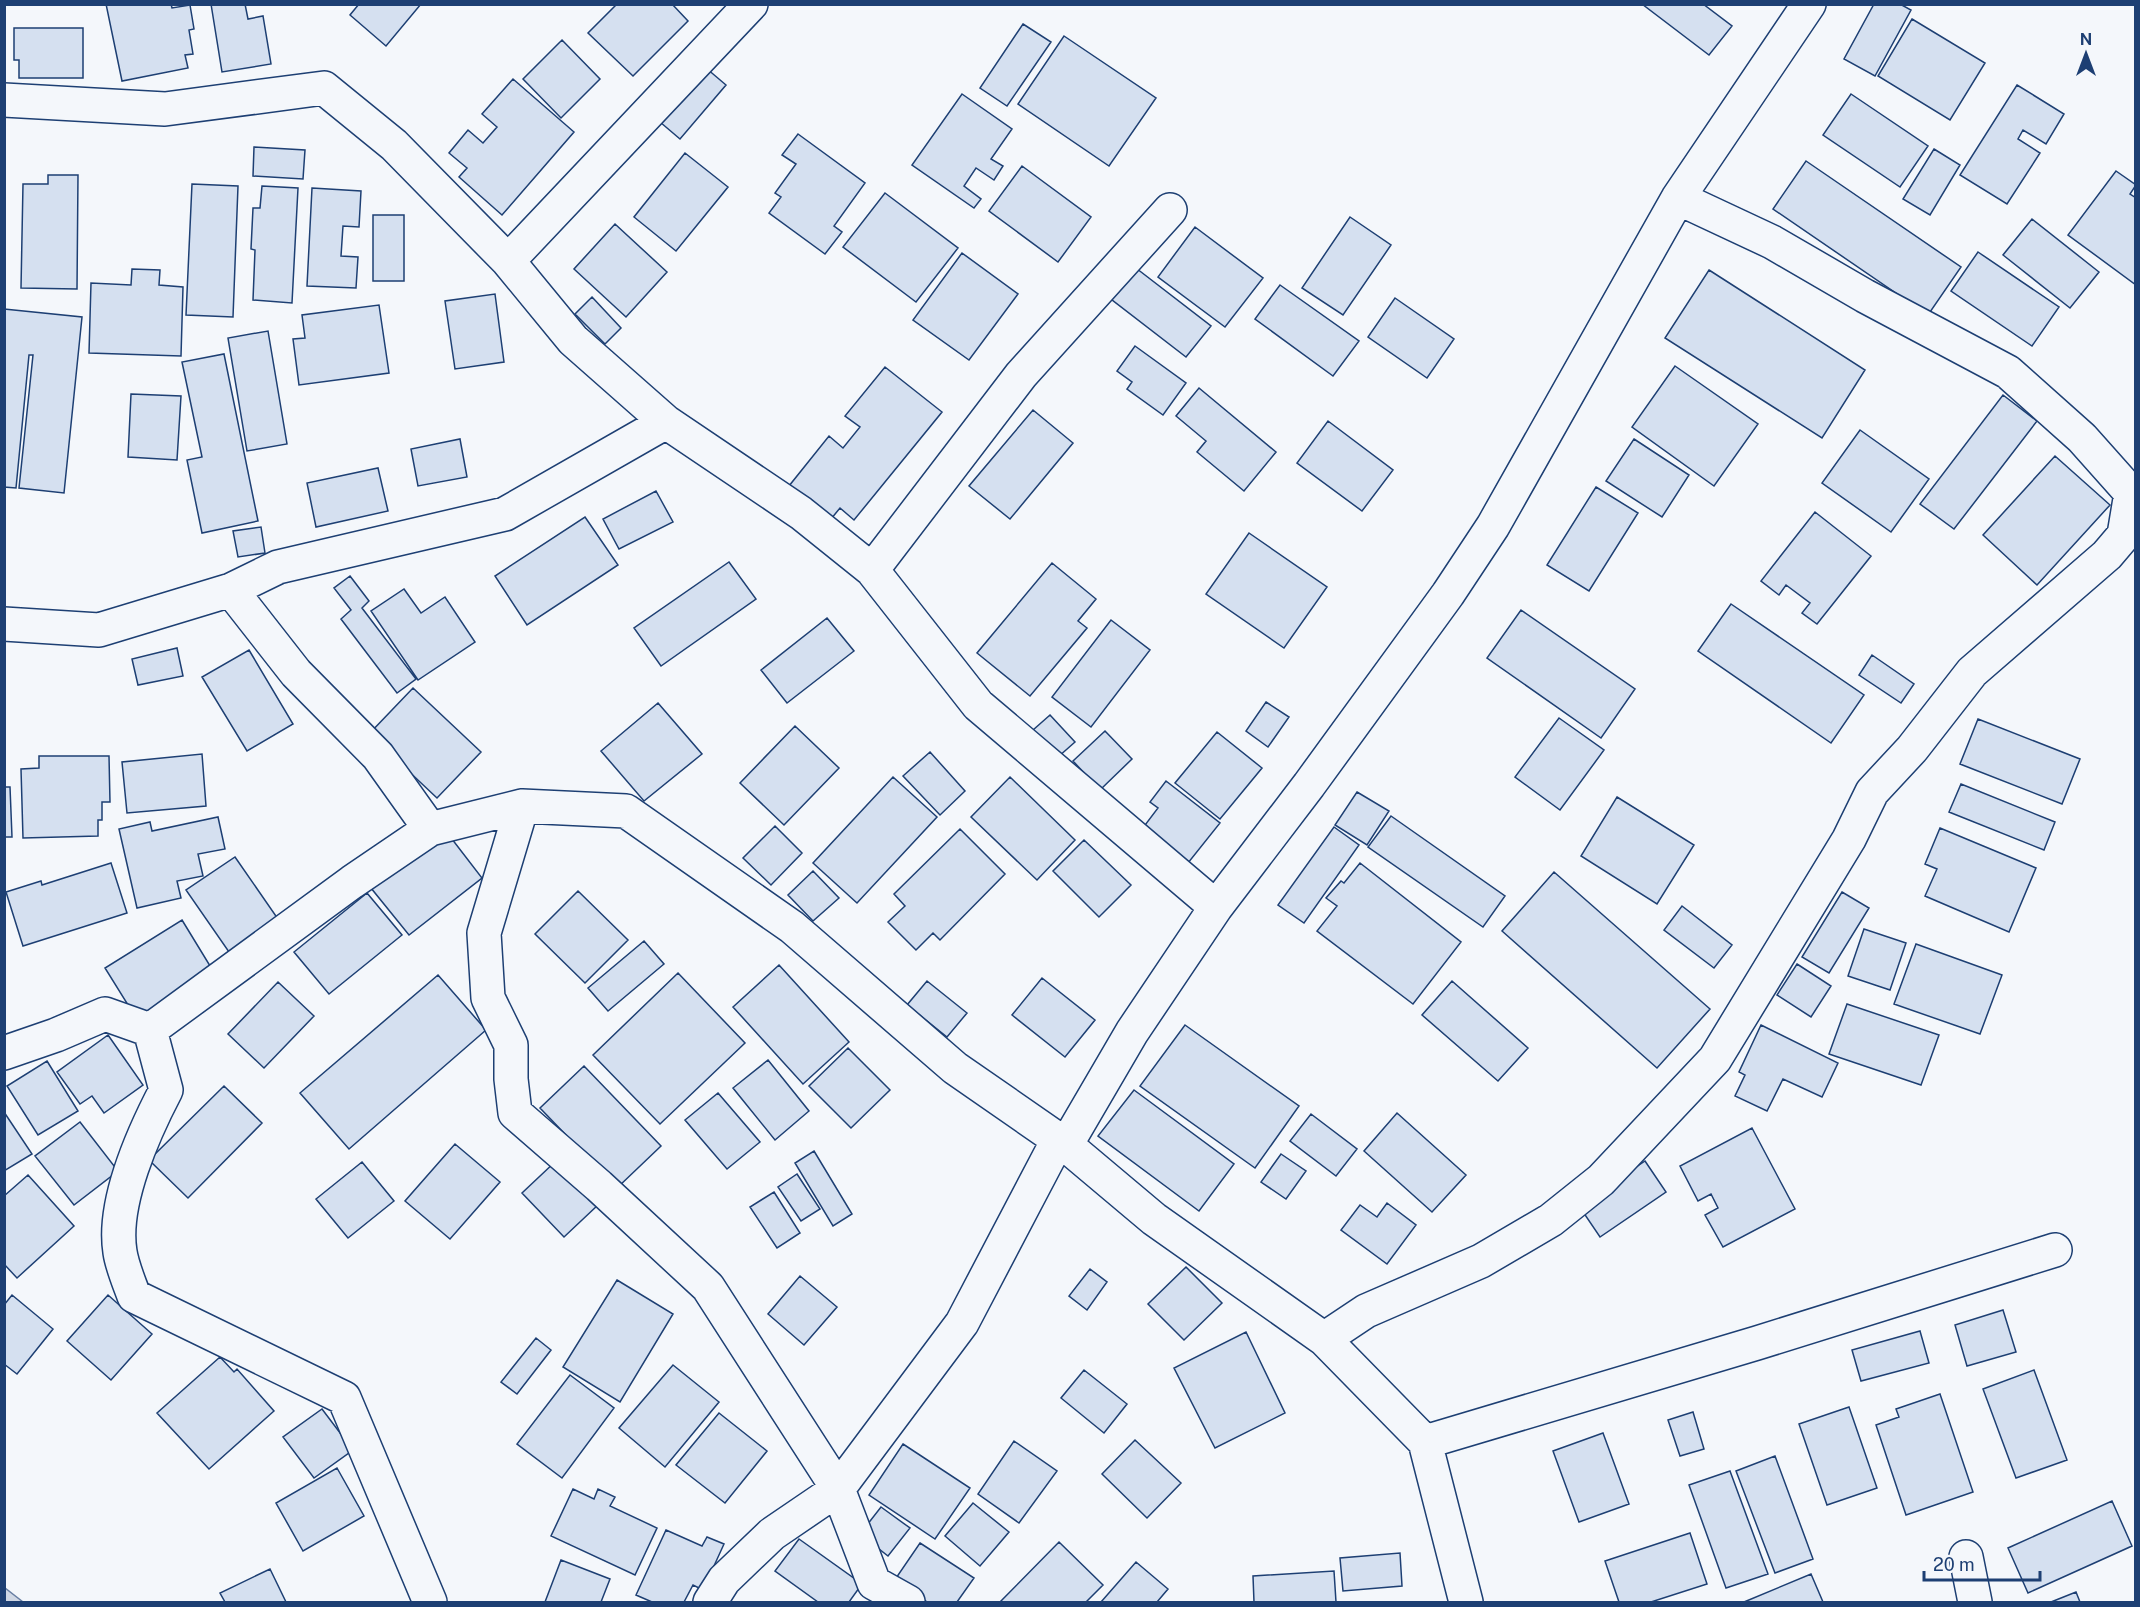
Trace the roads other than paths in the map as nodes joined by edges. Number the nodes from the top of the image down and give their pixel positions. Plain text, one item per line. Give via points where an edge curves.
1 (751, 4) edge
2 (1809, 4) edge
3 (4, 100) edge
4 (1678, 198) junction
5 (1170, 210) dead end
6 (508, 261) junction
7 (666, 422) junction
8 (872, 570) junction
9 (231, 590) junction
10 (4, 624) edge
11 (522, 806) junction
12 (430, 829) junction
13 (1216, 907) junction
14 (150, 1030) junction
15 (4, 1053) edge
16 (1062, 1143) junction
17 (2055, 1250) dead end
18 (1324, 1339) junction
19 (1425, 1442) junction
20 (838, 1489) junction
21 (1966, 1557) dead end
22 (430, 1602) edge
23 (711, 1602) edge
24 (908, 1602) edge
25 (1466, 1602) edge
26 (1975, 1602) edge

1 - 6 street
2 - 4 street
3 - 6 street via 165,109 324,88 394,145
4 - 13 street via 1493,526 1372,699
4 - 18 street via 1772,242 2008,372 2082,438 2131,493 2124,535 2108,555 1972,672 1912,749 1872,792 1849,839 1715,1059 1601,1180 1551,1220 1481,1261 1366,1311
5 - 8 street via 1021,375
6 - 7 street via 573,340
7 - 8 street via 801,513
7 - 9 street via 505,514 278,567
8 - 13 street via 978,705
9 - 10 street via 99,630
9 - 12 street via 296,673 378,756
11 - 12 street
11 - 16 street via 626,811 792,927 955,1068
11 - 20 street via 484,933 488,998 511,1045 515,1113 708,1287
12 - 14 street
13 - 16 street
14 - 15 street via 105,1014
14 - 22 street via 166,1090 139,1148 118,1219 120,1253 134,1296 344,1398
16 - 18 street via 1154,1219
16 - 20 street via 962,1323
17 - 19 street
18 - 19 street
19 - 25 street
20 - 23 street via 771,1533 724,1580
20 - 24 street via 874,1583
21 - 26 street

